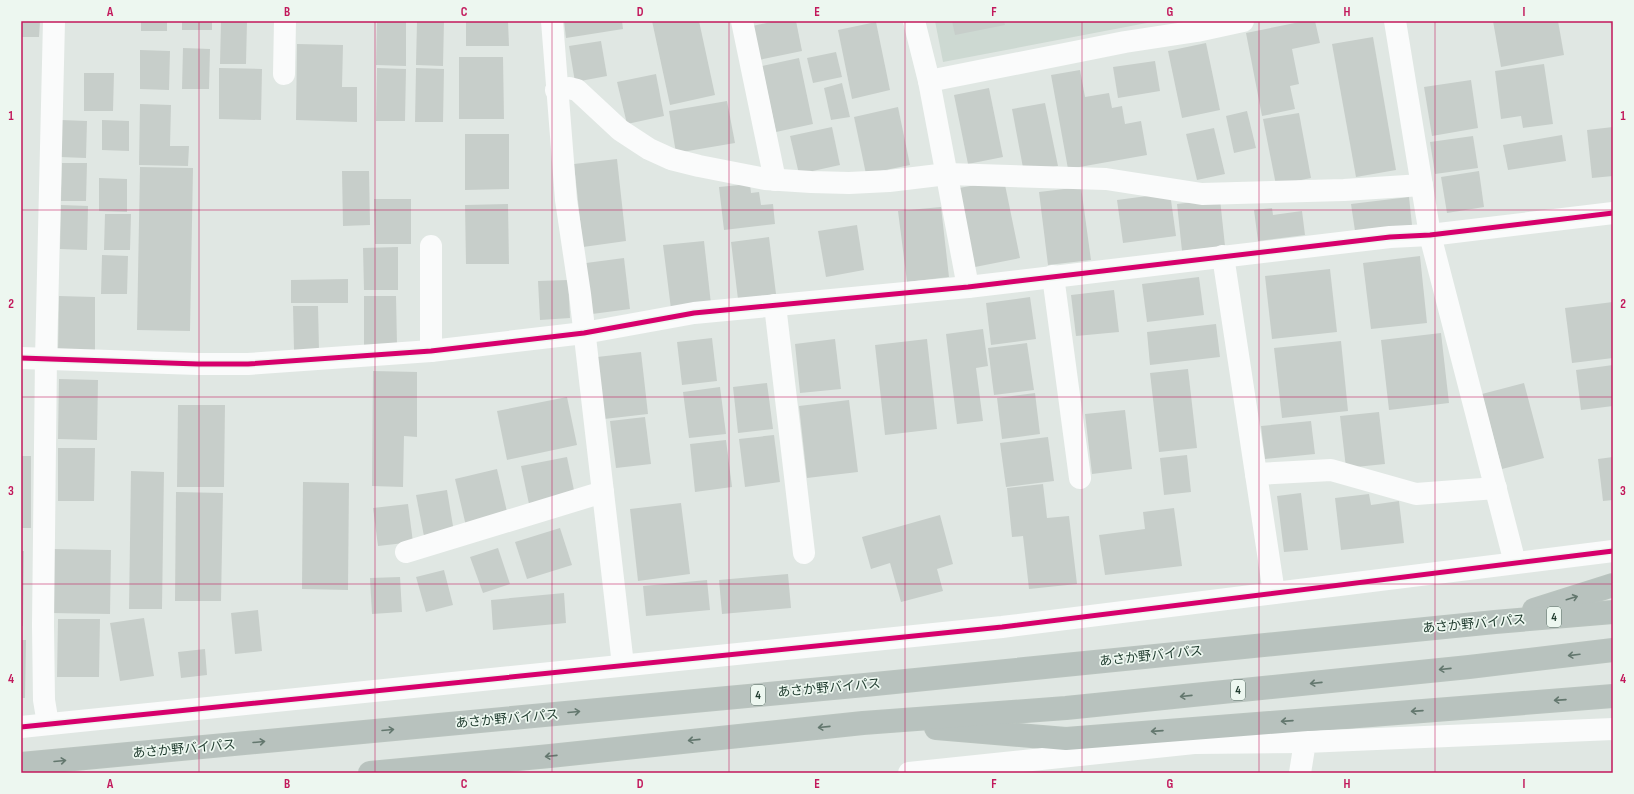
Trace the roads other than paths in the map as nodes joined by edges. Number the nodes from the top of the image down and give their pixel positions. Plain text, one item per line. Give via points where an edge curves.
1 (54, 21) edge
2 (285, 21) edge
3 (552, 21) edge
4 (742, 21) edge
5 (914, 21) edge
6 (1243, 21) edge
7 (1395, 21) edge
8 (284, 74) dead end
9 (929, 81) junction
10 (556, 90) junction
11 (947, 174) junction
12 (776, 180) junction
13 (1422, 185) junction
14 (1613, 213) edge
15 (1430, 235) junction
16 (431, 246) dead end
17 (1223, 256) junction
18 (1053, 276) junction
19 (968, 287) junction
20 (775, 305) junction
21 (584, 333) junction
22 (431, 351) junction
23 (21, 358) edge
24 (46, 358) junction
25 (1256, 474) junction
26 (1080, 478) dead end
27 (1496, 488) junction
28 (603, 492) junction
29 (1613, 551) edge
30 (406, 552) dead end
31 (804, 553) dead end
32 (1515, 563) junction
33 (1613, 585) edge
34 (1274, 593) junction
35 (1613, 612) edge
36 (1495, 622) junction
37 (1613, 650) edge
38 (623, 665) junction
39 (1613, 696) edge
40 (862, 723) junction
41 (48, 724) junction
42 (21, 727) edge
43 (1613, 729) edge
44 (1305, 742) junction
45 (21, 764) edge
46 (370, 773) edge
47 (909, 773) edge
48 (1300, 773) edge

1 - 24 street
2 - 8 street
3 - 10 street
4 - 12 street
5 - 9 street
6 - 9 street
7 - 13 street
9 - 11 street
10 - 12 street via 577,90 620,130 649,149 672,159
10 - 21 street via 566,200
11 - 12 street via 869,182
11 - 13 street via 1106,179 1202,194
11 - 19 street
13 - 15 street
14 - 15 street
15 - 17 street via 1390,237
15 - 27 street
16 - 22 street
17 - 18 street
17 - 25 street
18 - 19 street
18 - 26 street
19 - 20 street
20 - 21 street via 694,313
20 - 31 street
21 - 22 street
21 - 28 street
22 - 24 street via 248,364
23 - 24 street
24 - 41 street via 43,625 44,700
25 - 27 street via 1331,470 1416,494
25 - 34 street
27 - 32 street
28 - 30 street
28 - 38 street
29 - 32 street
32 - 34 street
36 -> 33 highway
34 - 38 street via 1002,627
35 - 36 highway, あさか野バイパス / 4
45 -> 36 highway, あさか野バイパス / 4 via 865,685
37 -> 40 highway, 4 via 1066,708
38 - 41 street
39 -> 40 highway via 1066,738
40 -> 46 highway, 4
41 - 42 street
43 - 44 street
44 - 47 street via 1194,743
44 - 48 street

